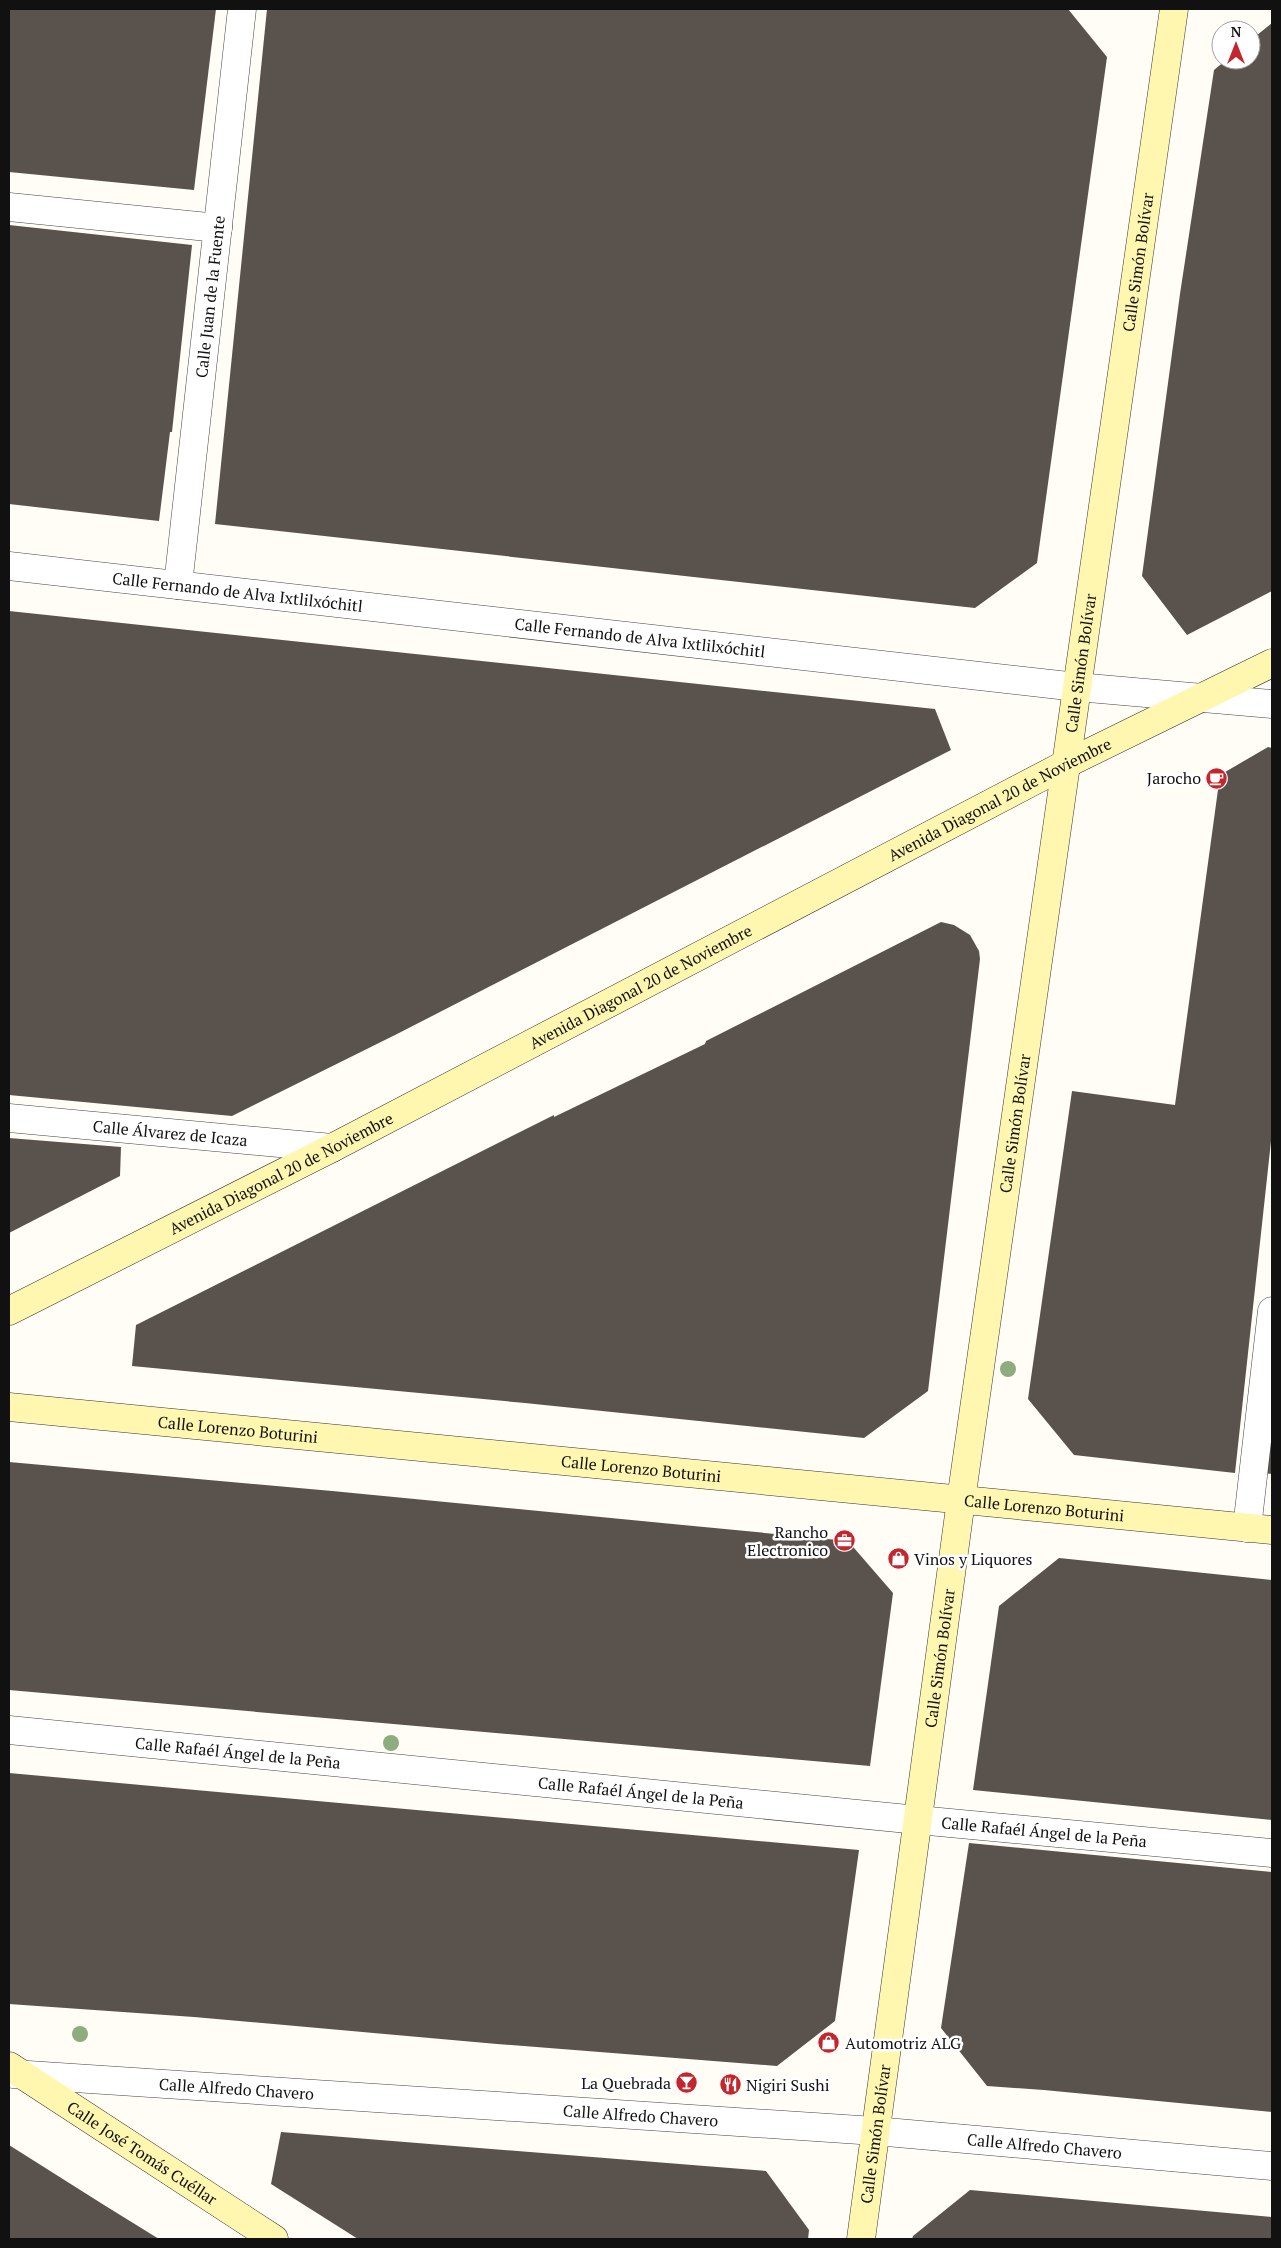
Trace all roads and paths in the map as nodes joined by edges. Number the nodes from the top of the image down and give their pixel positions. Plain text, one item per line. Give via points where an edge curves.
1 (242, 9) edge
2 (1174, 9) edge
3 (9, 207) edge
4 (218, 228) junction
5 (9, 566) edge
6 (178, 585) junction
7 (1272, 663) edge
8 (1077, 687) junction
9 (1203, 698) junction
10 (1272, 704) edge
11 (1066, 764) junction
12 (9, 1118) edge
13 (332, 1148) junction
14 (9, 1311) edge
15 (1272, 1312) edge
16 (9, 1406) edge
17 (961, 1500) junction
18 (1260, 1529) edge
19 (9, 1730) edge
20 (918, 1820) junction
21 (1272, 1853) edge
22 (13, 2072) edge
23 (875, 2131) junction
24 (1272, 2166) edge
25 (274, 2239) edge
26 (861, 2239) edge

1 - 4 street, Calle Juan de la Fuente
2 - 8 main road, Calle Simón Bolívar
3 - 4 street
4 - 6 street, Calle Juan de la Fuente
5 - 6 street, Calle Fernando de Alva Ixtlilxóchitl
6 - 8 street, Calle Fernando de Alva Ixtlilxóchitl
7 - 9 main road, Avenida Diagonal 20 de Noviembre
8 - 9 street, Calle Fernando de Alva Ixtlilxóchitl
8 - 11 main road, Calle Simón Bolívar
9 - 10 street, Calle Fernando de Alva Ixtlilxóchitl
9 - 11 main road, Avenida Diagonal 20 de Noviembre
11 - 13 main road, Avenida Diagonal 20 de Noviembre
11 - 17 main road, Calle Simón Bolívar
12 - 13 street, Calle Álvarez de Icaza
13 - 14 main road, Avenida Diagonal 20 de Noviembre
15 - 18 street
16 - 17 main road, Calle Lorenzo Boturini
17 - 18 main road, Calle Lorenzo Boturini
17 - 20 main road, Calle Simón Bolívar
19 - 20 street, Calle Rafaél Ángel de la Peña
20 - 21 street, Calle Rafaél Ángel de la Peña
20 - 23 main road, Calle Simón Bolívar
22 - 23 street, Calle Alfredo Chavero
22 - 25 main road, Calle José Tomás Cuéllar
23 - 24 street, Calle Alfredo Chavero
23 - 26 main road, Calle Simón Bolívar

